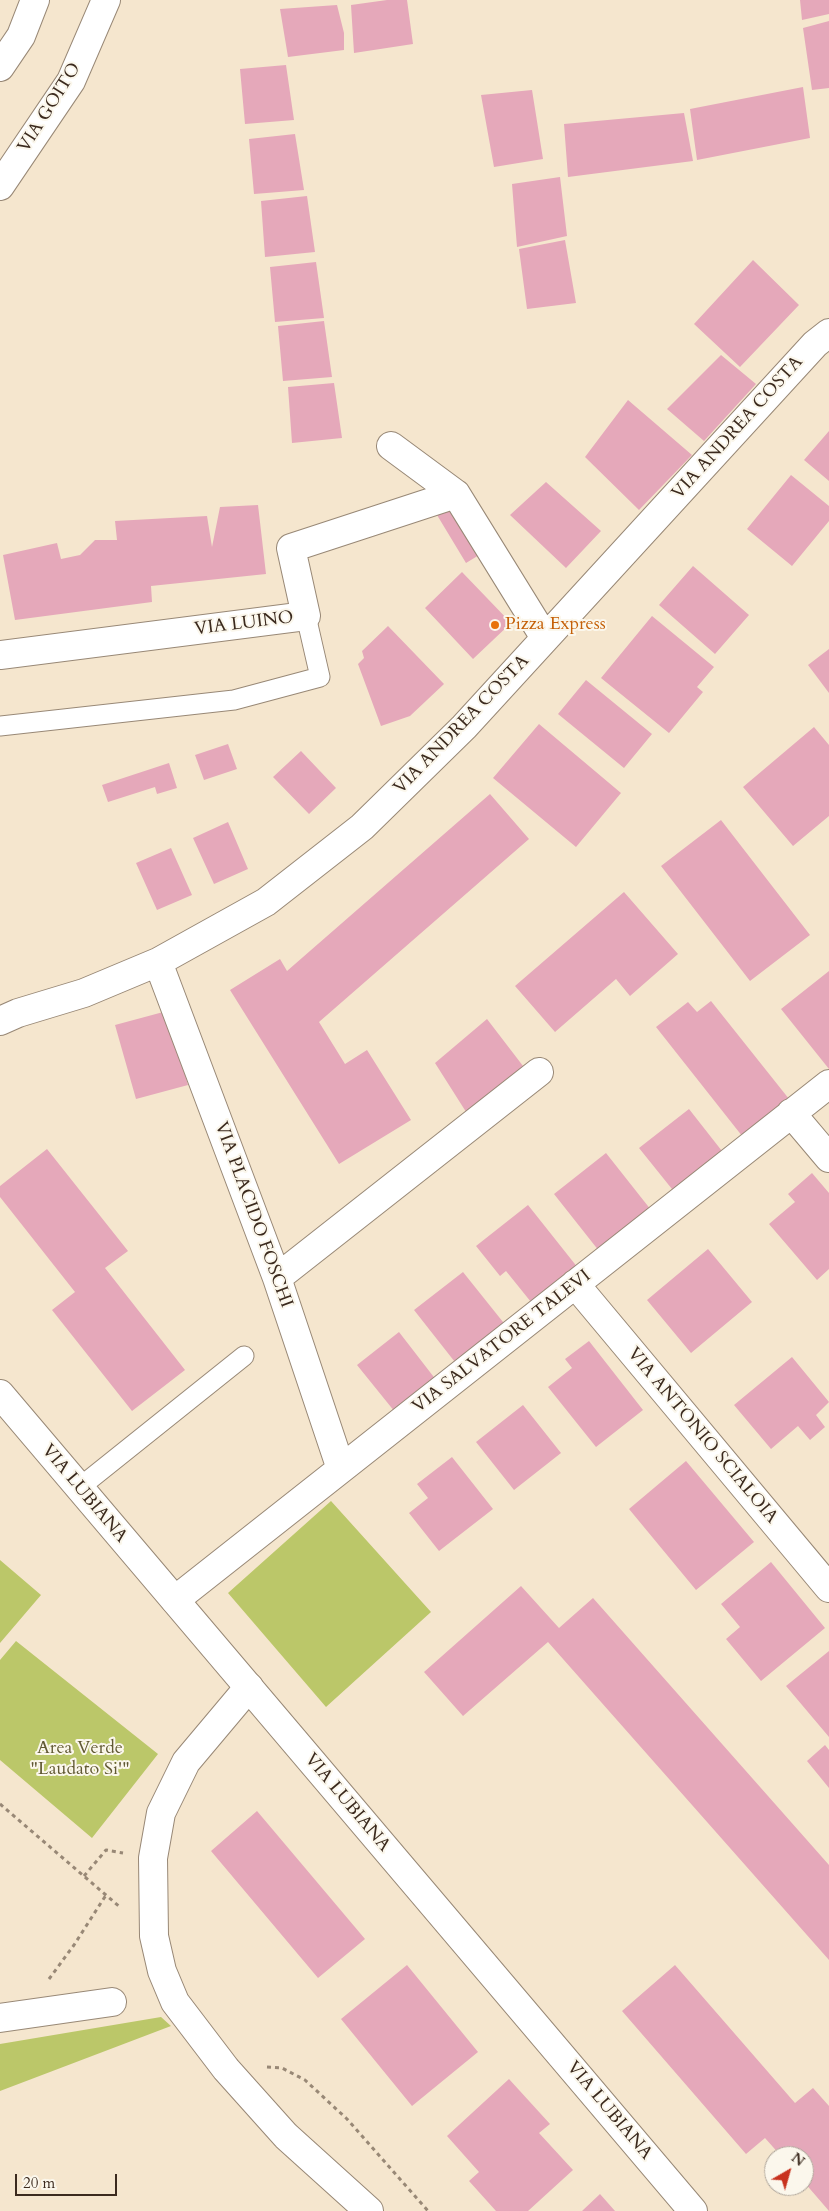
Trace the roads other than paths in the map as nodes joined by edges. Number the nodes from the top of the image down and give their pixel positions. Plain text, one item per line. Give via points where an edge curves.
1 (35, 0) edge
2 (106, 0) edge
3 (0, 67) edge
4 (0, 186) edge
5 (829, 333) edge
6 (391, 446) dead end
7 (456, 494) junction
8 (306, 616) junction
9 (546, 638) junction
10 (0, 654) edge
11 (0, 726) edge
12 (158, 962) junction
13 (6, 1016) edge
14 (539, 1072) dead end
15 (829, 1084) edge
16 (791, 1113) junction
17 (829, 1158) edge
18 (277, 1278) junction
19 (575, 1284) junction
20 (244, 1356) dead end
21 (0, 1394) edge
22 (341, 1469) junction
23 (79, 1488) junction
24 (829, 1588) edge
25 (175, 1600) junction
26 (249, 1687) junction
27 (112, 2002) dead end
28 (0, 2018) edge
29 (369, 2211) edge
30 (693, 2211) edge

1 - 3 street via 21,36
2 - 4 street, VIA GOITO via 71,81
5 - 9 street, VIA ANDREA COSTA via 815,344
6 - 7 street
7 - 8 street, VIA LUINO via 291,548
7 - 9 street
8 - 10 street, VIA LUINO
8 - 11 lane via 320,677 234,700
9 - 12 street, VIA ANDREA COSTA via 464,727 362,827 266,902
12 - 13 street, VIA ANDREA COSTA via 84,993
12 - 18 street, VIA PLACIDO FOSCHI
14 - 18 street
15 - 16 street, VIA SALVATORE TALEVI
16 - 17 street
16 - 19 street, VIA SALVATORE TALEVI
18 - 22 street, VIA PLACIDO FOSCHI
19 - 22 street, VIA SALVATORE TALEVI
19 - 24 street, VIA ANTONIO SCIALOIA
20 - 23 lane
21 - 23 street, VIA LUBIANA
22 - 25 street, VIA SALVATORE TALEVI
23 - 25 street, VIA LUBIANA
25 - 26 street, VIA LUBIANA
26 - 29 street via 186,1762 161,1814 153,1858 154,1936 162,1971 176,2002 226,2069 286,2136
26 - 30 street, VIA LUBIANA
27 - 28 street

